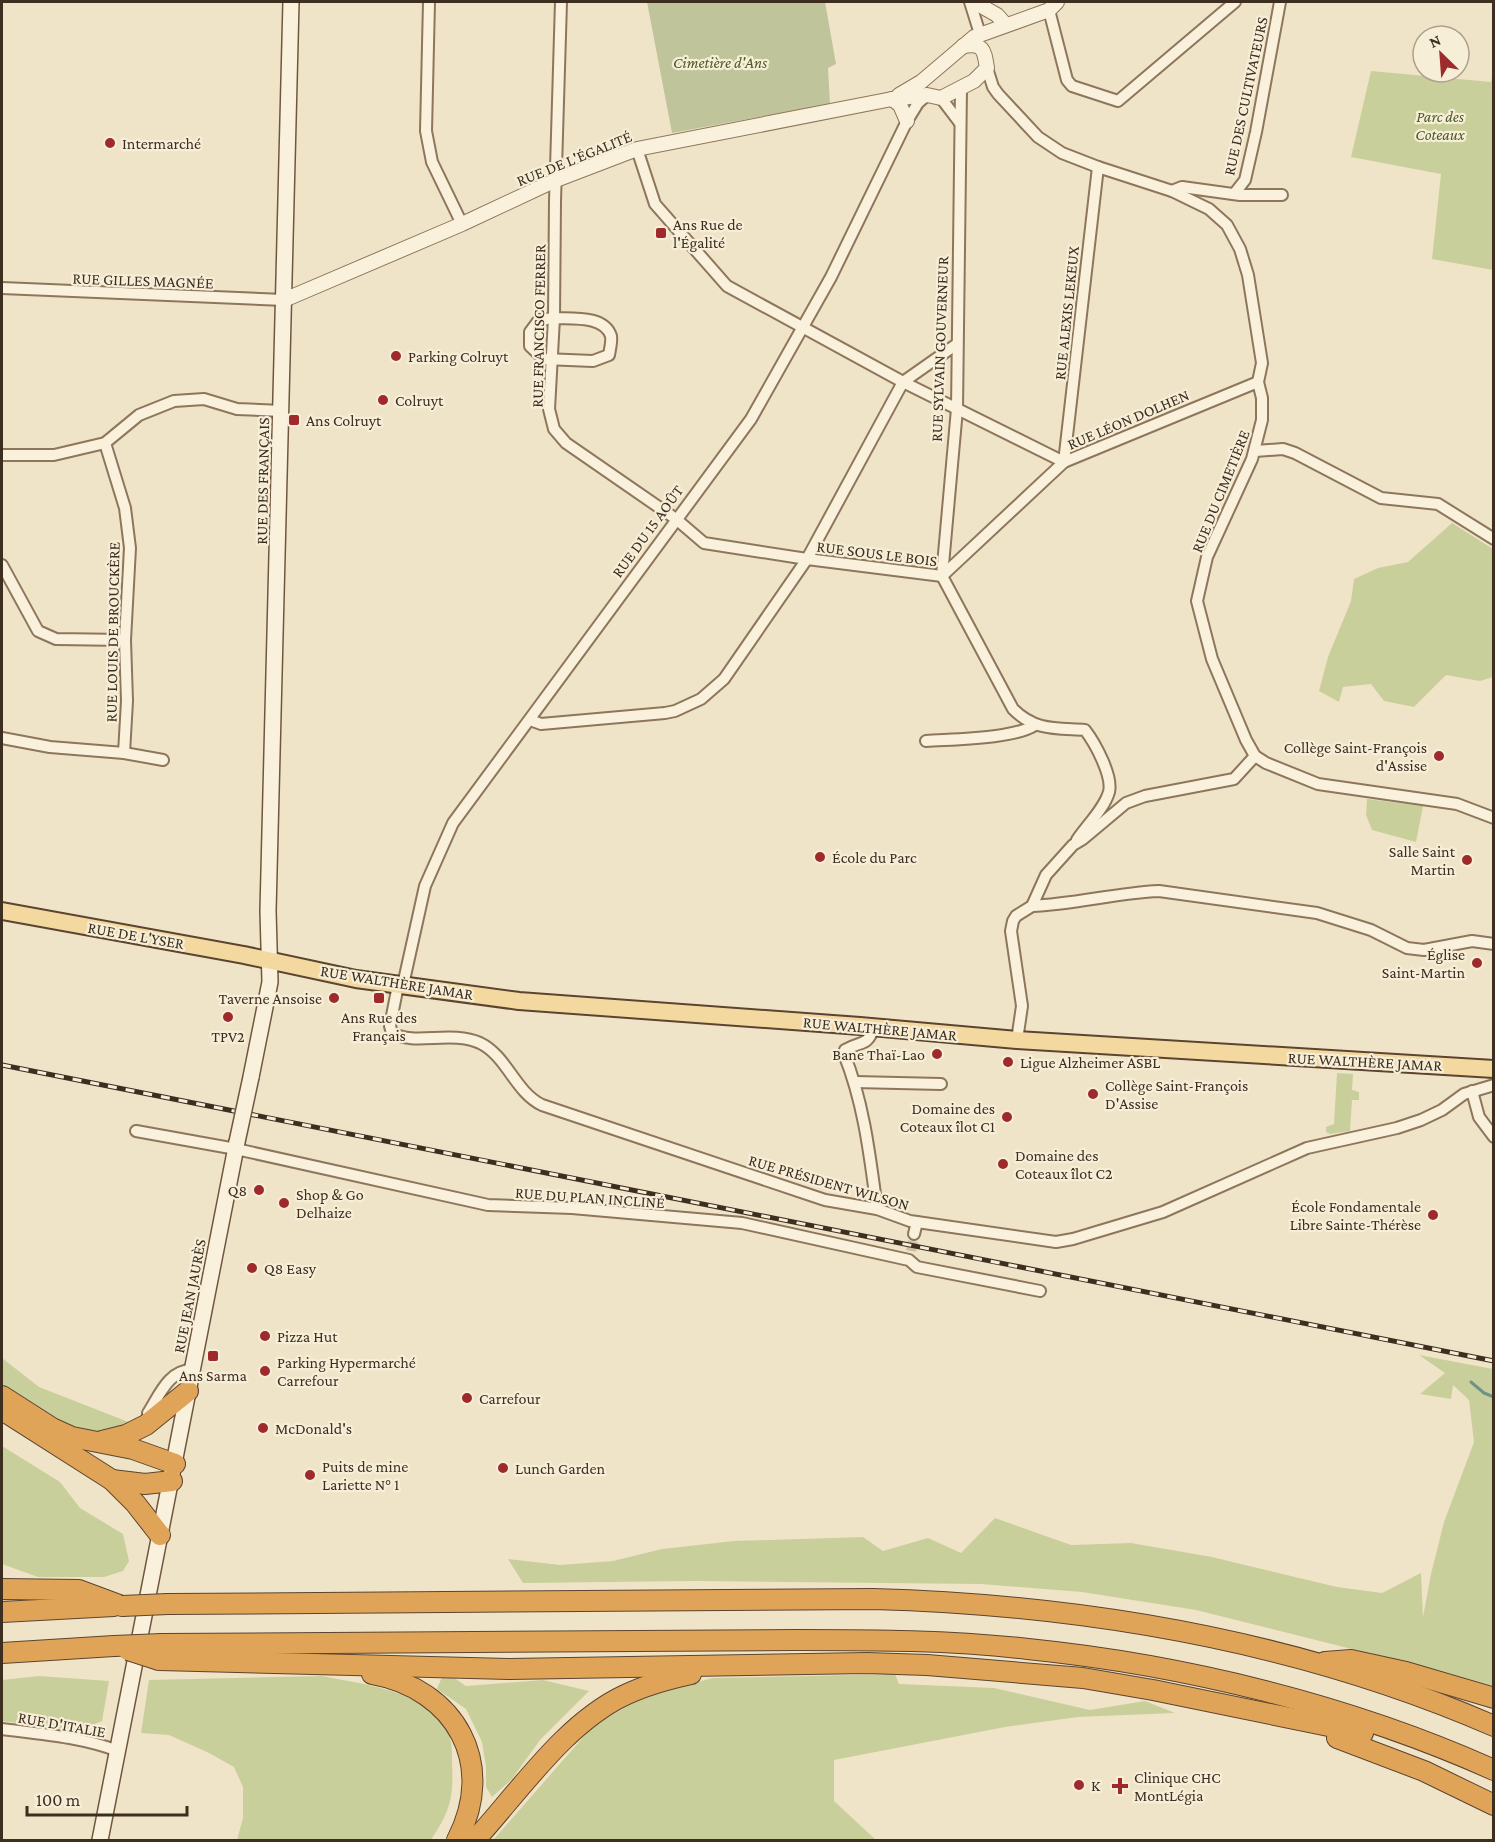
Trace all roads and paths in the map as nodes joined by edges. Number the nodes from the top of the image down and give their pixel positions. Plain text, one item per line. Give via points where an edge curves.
1 (291, 2) edge
2 (429, 2) edge
3 (561, 2) edge
4 (972, 2) edge
5 (1234, 2) edge
6 (1280, 2) edge
7 (1053, 6) edge
8 (1005, 24) junction
9 (980, 34) junction
10 (963, 46) junction
11 (984, 52) junction
12 (987, 68) junction
13 (974, 81) junction
14 (993, 87) junction
15 (924, 88) junction
16 (961, 88) junction
17 (941, 98) junction
18 (892, 99) junction
19 (907, 121) junction
20 (960, 123) junction
21 (637, 149) junction
22 (1098, 167) junction
23 (556, 180) junction
24 (1172, 191) junction
25 (1234, 194) junction
26 (1282, 195) dead end
27 (462, 224) junction
28 (2, 288) edge
29 (284, 300) junction
30 (555, 318) junction
31 (804, 327) junction
32 (957, 344) junction
33 (552, 359) junction
34 (903, 382) junction
35 (1258, 382) junction
36 (957, 410) junction
37 (282, 411) junction
38 (105, 443) junction
39 (1255, 451) junction
40 (2, 455) edge
41 (1064, 462) junction
42 (676, 519) junction
43 (1494, 539) edge
44 (807, 559) junction
45 (2, 565) edge
46 (942, 576) junction
47 (125, 640) junction
48 (530, 720) junction
49 (1035, 725) junction
50 (2, 738) edge
51 (926, 741) dead end
52 (124, 753) junction
53 (1255, 756) junction
54 (163, 760) dead end
55 (1494, 818) edge
56 (1073, 845) junction
57 (1032, 906) junction
58 (2, 911) edge
59 (1494, 944) edge
60 (270, 962) junction
61 (400, 985) junction
62 (874, 1027) junction
63 (1017, 1040) junction
64 (1494, 1069) edge
65 (855, 1082) junction
66 (941, 1084) dead end
67 (1494, 1085) edge
68 (1472, 1091) junction
69 (136, 1131) dead end
70 (1494, 1137) edge
71 (237, 1146) junction
72 (877, 1209) junction
73 (917, 1222) junction
74 (914, 1234) tunnel mouth
75 (1040, 1291) dead end
76 (193, 1371) junction
77 (188, 1391) junction
78 (2, 1396) edge
79 (2, 1410) edge
80 (148, 1413) dead end
81 (97, 1442) junction
82 (173, 1473) junction
83 (112, 1480) junction
84 (160, 1535) junction
85 (2, 1589) edge
86 (122, 1606) junction
87 (2, 1612) edge
88 (160, 1652) junction
89 (2, 1653) edge
90 (1314, 1662) junction
91 (310, 1665) junction
92 (786, 1665) junction
93 (1494, 1698) edge
94 (1234, 1707) junction
95 (1494, 1726) edge
96 (2, 1730) edge
97 (1390, 1730) junction
98 (118, 1750) junction
99 (1494, 1770) edge
100 (1494, 1805) edge
101 (100, 1840) edge
102 (457, 1840) edge
103 (476, 1840) edge

1 - 29 main road, RUE DES FRANÇAIS
2 - 27 street via 426,131 432,162
3 - 23 street, RUE FRANCISCO FERRER
4 - 8 street via 997,15
4 - 9 street
5 - 7 street via 1118,101 1072,86 1067,80
6 - 25 street, RUE DES CULTIVATEURS via 1245,180
7 - 8 street, RUE DE L'ÉGALITÉ
8 - 9 street, RUE DE L'ÉGALITÉ
9 - 10 street, RUE DE L'ÉGALITÉ
9 - 11 street
10 - 11 street via 975,45
10 - 15 street, RUE DE L'ÉGALITÉ
11 - 12 street
12 - 13 street
12 - 14 street, RUE DU CIMETIÈRE
13 - 14 street
13 - 16 street
14 - 22 street, RUE DU CIMETIÈRE via 1038,137 1062,153
15 - 17 street
15 - 18 street, RUE DE L'ÉGALITÉ
15 - 19 street, RUE DU 15 AOÛT
16 - 17 street
16 - 20 street, RUE SYLVAIN GOUVERNEUR
17 - 20 street
18 - 19 street via 900,105
18 - 21 street, RUE DE L'ÉGALITÉ
19 - 31 street, RUE DU 15 AOÛT
20 - 32 street, RUE SYLVAIN GOUVERNEUR
21 - 23 street, RUE DE L'ÉGALITÉ
21 - 31 street via 655,204 727,286
22 - 24 street, RUE DU CIMETIÈRE
22 - 41 street, RUE ALEXIS LEKEUX
23 - 27 street, RUE DE L'ÉGALITÉ
23 - 30 street, RUE FRANCISCO FERRER
24 - 25 street via 1182,187
24 - 35 street, RUE DU CIMETIÈRE via 1218,215 1240,249 1248,274 1262,363
25 - 26 street
27 - 29 street, RUE DE L'ÉGALITÉ
28 - 29 street, RUE GILLES MAGNÉE
29 - 37 main road, RUE DES FRANÇAIS
30 - 33 street, RUE FRANCISCO FERRER
30 - 33 street via 539,320 530,332 530,346 544,359
30 - 33 street via 591,320 605,326 611,338 609,355 593,361
31 - 34 street
31 - 42 street, RUE DU 15 AOÛT via 751,419
32 - 34 street
32 - 36 street, RUE SYLVAIN GOUVERNEUR
33 - 42 street, RUE FRANCISCO FERRER via 549,409 554,429 566,443
34 - 36 street
34 - 44 street
35 - 39 street, RUE DU CIMETIÈRE via 1262,420
35 - 41 street, RUE LÉON DOLHEN
36 - 41 street
36 - 46 street, RUE SYLVAIN GOUVERNEUR
37 - 38 street via 237,409 204,399 174,401 139,415
37 - 60 main road, RUE DES FRANÇAIS via 268,911
38 - 40 street via 54,455
38 - 47 street, RUE LOUIS DE BROUCKÈRE via 125,508 130,548
39 - 43 street via 1283,449 1295,453 1381,498 1438,504
39 - 53 street, RUE DU CIMETIÈRE via 1207,557 1197,601 1212,659
41 - 46 street, RUE LÉON DOLHEN
42 - 44 street, RUE SOUS LE BOIS via 704,543
42 - 48 street, RUE DU 15 AOÛT
44 - 46 street, RUE SOUS LE BOIS
44 - 48 street via 724,680 701,699 665,713 541,724
45 - 47 street via 38,631 56,639
46 - 49 street, RUE SOUS LE BOIS via 1013,709
47 - 52 street, RUE LOUIS DE BROUCKÈRE
48 - 61 street, RUE DU 15 AOÛT via 453,823 440,849 425,886
49 - 51 street via 1005,735
49 - 56 street via 1085,730 1095,742 1105,767 1110,789
50 - 52 street via 50,747
52 - 54 street
53 - 55 street via 1318,784 1457,804
53 - 56 street via 1234,779 1126,803
56 - 57 street via 1046,875
57 - 59 street via 1159,891 1317,913 1371,930 1407,948 1424,950 1472,941
57 - 63 street via 1016,915 1011,931 1022,1006
58 - 60 main road, RUE DE L'YSER
60 - 61 main road, RUE WALTHÈRE JAMAR
60 - 71 main road, RUE JEAN JAURÈS, bridge via 270,982
61 - 62 main road, RUE WALTHÈRE JAMAR via 519,1001
61 - 72 street, RUE PRÉSIDENT WILSON via 390,1026 392,1033 400,1037 451,1036 472,1040 489,1049 530,1097 542,1105 815,1197
62 - 63 main road, RUE WALTHÈRE JAMAR
62 - 65 street via 865,1042 845,1050
63 - 64 main road, RUE WALTHÈRE JAMAR
65 - 66 street
65 - 72 street
67 - 68 street, RUE PRÉSIDENT WILSON
68 - 70 street via 1479,1117
68 - 73 street, RUE PRÉSIDENT WILSON via 1421,1120 1307,1148 1181,1205 1064,1242
69 - 71 street, RUE DU PLAN INCLINÉ
71 - 75 street, RUE DU PLAN INCLINÉ via 488,1205 742,1223 910,1255 917,1267
71 - 76 main road, RUE JEAN JAURÈS
72 - 73 street, RUE PRÉSIDENT WILSON
73 - 74 street
76 - 77 main road, RUE JEAN JAURÈS
76 - 80 street via 173,1376
77 - 81 highway via 146,1425
77 - 82 main road, RUE JEAN JAURÈS
78 - 81 highway via 52,1428
79 - 83 highway
81 - 82 highway via 134,1449
82 - 83 highway via 145,1484
82 - 84 main road, RUE JEAN JAURÈS
83 - 84 highway
84 - 98 main road, RUE JEAN JAURÈS
85 - 86 highway via 79,1590
86 - 87 highway
86 - 90 highway, bridge via 590,1600 930,1601 1079,1614 1152,1625
88 - 89 highway, bridge via 114,1646
88 - 91 highway
88 - 97 highway via 796,1640 1027,1648 1170,1670 1326,1709
90 - 93 highway via 1351,1660
90 - 95 highway via 1422,1697
91 - 92 highway via 509,1669
91 - 102 highway via 397,1681 433,1699 456,1724 464,1740 473,1791
92 - 94 highway via 927,1665 1020,1672 1083,1678
92 - 103 highway via 706,1671 666,1679 624,1695 579,1726 552,1752
94 - 97 highway via 1368,1734
94 - 100 highway via 1375,1751
96 - 98 street, RUE D'ITALIE via 73,1738
97 - 99 highway
98 - 101 main road, RUE JEAN JAURÈS

